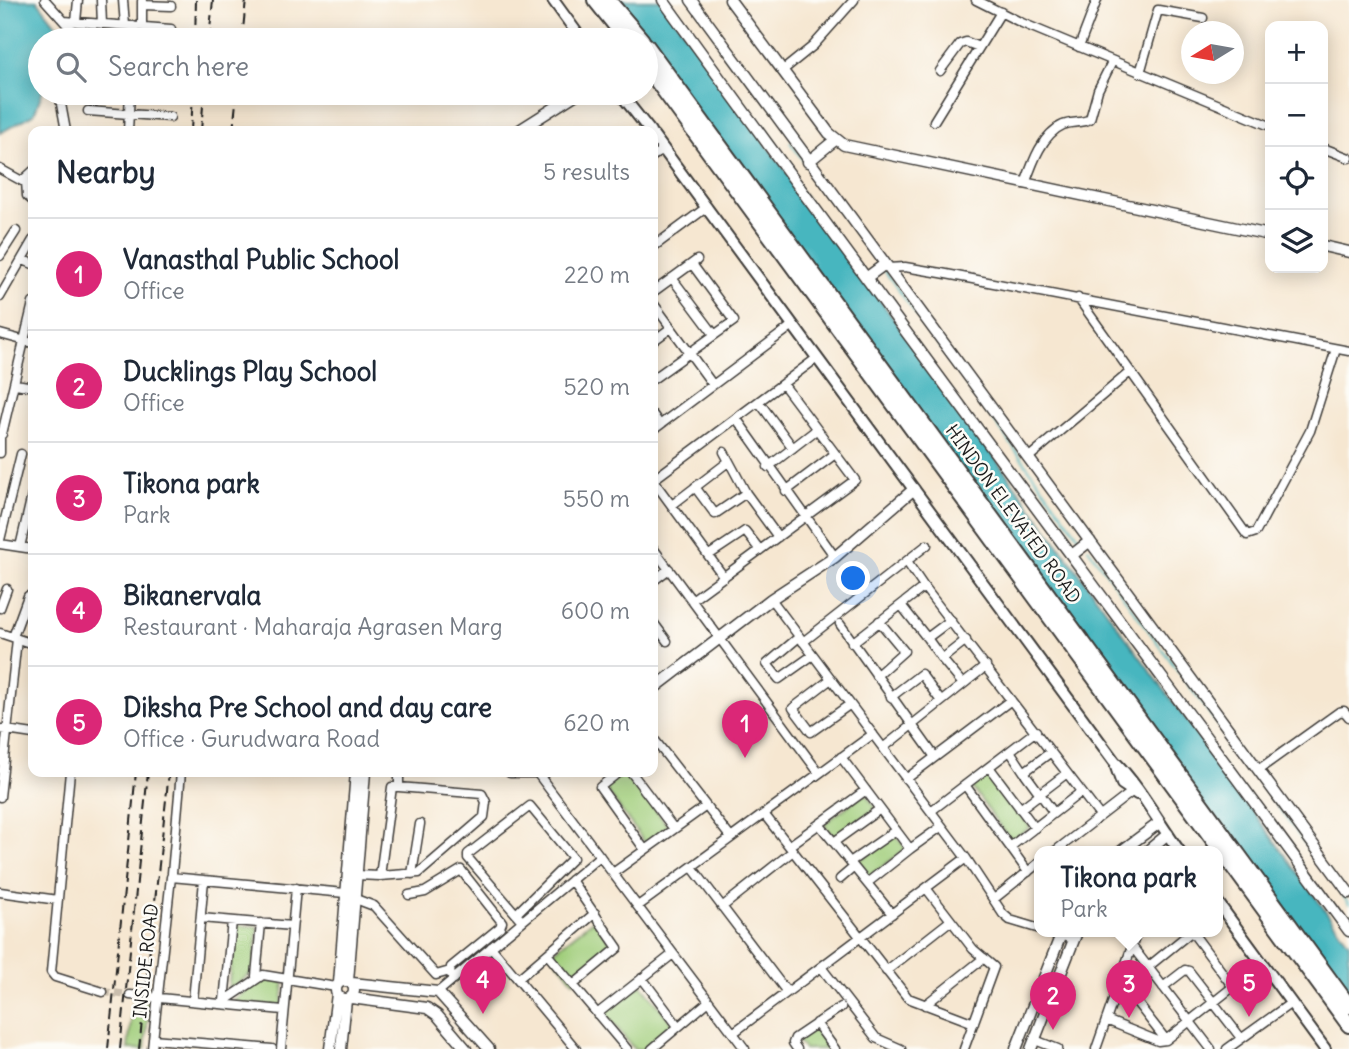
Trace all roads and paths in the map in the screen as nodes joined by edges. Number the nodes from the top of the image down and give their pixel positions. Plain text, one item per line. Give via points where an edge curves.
1 (45, 0) edge
2 (78, 0) edge
3 (100, 0) edge
4 (123, 0) edge
5 (553, 0) edge
6 (595, 0) edge
7 (608, 0) edge
8 (663, 0) edge
9 (691, 0) edge
10 (730, 0) edge
11 (853, 0) edge
12 (976, 0) edge
13 (1097, 0) edge
14 (142, 2) edge
15 (171, 6) dead end
16 (1001, 12) junction
17 (1203, 18) dead end
18 (64, 21) junction
19 (76, 22) junction
20 (102, 24) junction
21 (133, 26) junction
22 (70, 28) edge
23 (158, 28) edge
24 (573, 28) edge
25 (617, 28) edge
26 (632, 28) edge
27 (979, 47) junction
28 (1079, 47) junction
29 (658, 61) edge
30 (1112, 62) junction
31 (782, 71) junction
32 (940, 71) dead end
33 (1140, 73) junction
34 (658, 82) edge
35 (61, 105) edge
36 (129, 105) edge
37 (559, 105) edge
38 (629, 105) edge
39 (88, 111) dead end
40 (129, 113) junction
41 (170, 117) dead end
42 (934, 121) dead end
43 (1265, 124) edge
44 (65, 126) edge
45 (128, 126) edge
46 (526, 126) edge
47 (646, 126) edge
48 (835, 140) junction
49 (658, 142) edge
50 (664, 149) junction
51 (1328, 150) edge
52 (658, 153) edge
53 (1349, 158) edge
54 (808, 162) junction
55 (0, 169) edge
56 (28, 178) edge
57 (26, 181) junction
58 (1025, 184) junction
59 (28, 197) edge
60 (707, 207) junction
61 (16, 231) dead end
62 (1265, 234) edge
63 (658, 243) edge
64 (1328, 247) edge
65 (28, 250) edge
66 (1349, 252) edge
67 (0, 256) edge
68 (23, 260) junction
69 (28, 262) edge
70 (885, 266) junction
71 (869, 275) junction
72 (671, 278) junction
73 (658, 288) edge
74 (0, 297) edge
75 (1078, 298) junction
76 (658, 310) edge
77 (793, 325) junction
78 (671, 328) junction
79 (0, 334) edge
80 (714, 334) junction
81 (658, 337) edge
82 (28, 341) edge
83 (28, 348) edge
84 (1336, 349) junction
85 (1349, 351) edge
86 (689, 352) junction
87 (817, 358) junction
88 (1130, 372) junction
89 (658, 375) edge
90 (16, 384) junction
91 (783, 384) junction
92 (713, 385) junction
93 (28, 386) edge
94 (759, 402) junction
95 (736, 418) junction
96 (658, 426) edge
97 (816, 430) junction
98 (1, 433) edge
99 (793, 448) junction
100 (724, 452) dead end
101 (0, 453) edge
102 (22, 454) dead end
103 (835, 454) junction
104 (1028, 458) junction
105 (728, 462) junction
106 (768, 467) junction
107 (658, 476) edge
108 (658, 487) edge
109 (695, 487) junction
110 (914, 489) junction
111 (786, 491) junction
112 (746, 493) junction
113 (672, 505) junction
114 (28, 513) edge
115 (806, 517) junction
116 (778, 537) junction
117 (0, 542) edge
118 (927, 545) dead end
119 (20, 547) junction
120 (1081, 548) junction
121 (28, 549) edge
122 (760, 550) junction
123 (658, 555) edge
124 (709, 555) junction
125 (835, 557) junction
126 (907, 562) junction
127 (669, 569) junction
128 (724, 576) junction
129 (658, 577) edge
130 (924, 587) junction
131 (7, 589) dead end
132 (28, 596) dead end
133 (771, 599) junction
134 (692, 600) junction
135 (901, 605) junction
136 (0, 608) edge
137 (951, 620) junction
138 (879, 621) junction
139 (840, 624) dead end
140 (658, 630) edge
141 (0, 632) edge
142 (15, 638) junction
143 (927, 638) junction
144 (717, 639) junction
145 (801, 640) junction
146 (966, 640) junction
147 (28, 641) edge
148 (667, 641) dead end
149 (852, 643) junction
150 (813, 655) junction
151 (942, 659) junction
152 (986, 666) junction
153 (876, 676) junction
154 (831, 679) junction
155 (962, 683) junction
156 (658, 685) edge
157 (891, 697) junction
158 (940, 699) junction
159 (1011, 700) junction
160 (849, 705) junction
161 (1349, 717) edge
162 (911, 725) junction
163 (4, 729) edge
164 (1036, 731) junction
165 (28, 733) edge
166 (873, 734) junction
167 (658, 747) edge
168 (883, 748) junction
169 (1010, 751) junction
170 (1051, 752) junction
171 (841, 757) junction
172 (935, 757) junction
173 (989, 767) junction
174 (1258, 770) junction
175 (1024, 772) junction
176 (819, 773) junction
177 (1067, 773) junction
178 (70, 777) edge
179 (181, 777) edge
180 (356, 777) edge
181 (365, 777) edge
182 (399, 777) edge
183 (545, 777) edge
184 (613, 777) edge
185 (635, 777) edge
186 (906, 779) junction
187 (965, 785) junction
188 (399, 787) junction
189 (866, 790) junction
190 (1081, 792) junction
191 (1040, 794) junction
192 (1136, 794) junction
193 (0, 797) edge
194 (706, 806) junction
195 (880, 809) junction
196 (1020, 809) junction
197 (931, 811) junction
198 (1054, 813) junction
199 (764, 814) junction
200 (1100, 817) junction
201 (1159, 823) junction
202 (420, 824) dead end
203 (819, 824) junction
204 (942, 826) junction
205 (1035, 828) junction
206 (674, 829) junction
207 (896, 830) junction
208 (1168, 834) junction
209 (731, 838) junction
210 (834, 842) junction
211 (1062, 846) edge
212 (1129, 846) edge
213 (1153, 846) edge
214 (1176, 846) edge
215 (1218, 846) edge
216 (1010, 847) junction
217 (791, 849) junction
218 (910, 849) junction
219 (645, 850) junction
220 (1223, 853) edge
221 (600, 856) junction
222 (966, 858) junction
223 (852, 865) junction
224 (692, 867) junction
225 (1034, 867) edge
226 (1027, 872) junction
227 (613, 873) junction
228 (412, 874) junction
229 (171, 875) junction
230 (355, 875) junction
231 (380, 876) junction
232 (839, 879) dead end
233 (204, 880) junction
234 (570, 880) junction
235 (867, 883) junction
236 (296, 888) junction
237 (926, 888) junction
238 (0, 892) edge
239 (1349, 893) edge
240 (409, 895) dead end
241 (349, 896) junction
242 (994, 899) junction
243 (58, 900) junction
244 (638, 906) junction
245 (723, 906) junction
246 (1223, 910) edge
247 (595, 913) junction
248 (892, 914) junction
249 (201, 918) junction
250 (519, 918) junction
251 (950, 920) junction
252 (232, 921) junction
253 (261, 923) junction
254 (292, 926) junction
255 (1034, 927) edge
256 (1349, 931) edge
257 (861, 937) junction
258 (1057, 937) edge
259 (1075, 937) edge
260 (1135, 937) edge
261 (1186, 937) edge
262 (1196, 937) edge
263 (1131, 945) junction
264 (491, 947) junction
265 (547, 954) junction
266 (673, 954) junction
267 (984, 958) junction
268 (1263, 963) junction
269 (821, 967) junction
270 (1148, 967) junction
271 (887, 971) junction
272 (452, 975) junction
273 (256, 976) junction
274 (286, 978) junction
275 (642, 978) junction
276 (518, 979) junction
277 (1120, 981) junction
278 (573, 985) junction
279 (1163, 987) junction
280 (1233, 987) junction
281 (344, 990) junction
282 (103, 992) tunnel mouth
283 (438, 992) junction
284 (787, 992) junction
285 (130, 995) tunnel mouth
286 (157, 998) junction
287 (194, 1001) junction
288 (709, 1001) junction
289 (222, 1002) junction
290 (1213, 1003) junction
291 (1291, 1003) junction
292 (925, 1005) junction
293 (1349, 1006) edge
294 (841, 1007) dead end
295 (283, 1010) junction
296 (597, 1014) junction
297 (1106, 1020) junction
298 (1190, 1021) junction
299 (816, 1023) junction
300 (974, 1023) junction
301 (1349, 1025) edge
302 (678, 1027) junction
303 (733, 1033) junction
304 (1152, 1038) junction
305 (1241, 1038) junction
306 (153, 1039) junction
307 (1166, 1040) junction
308 (1033, 1044) edge
309 (187, 1045) edge
310 (152, 1049) edge
311 (272, 1049) edge
312 (281, 1049) edge
313 (330, 1049) edge
314 (341, 1049) edge
315 (466, 1049) edge
316 (489, 1049) edge
317 (576, 1049) edge
318 (627, 1049) edge
319 (652, 1049) edge
320 (745, 1049) edge
321 (797, 1049) edge
322 (835, 1049) edge
323 (901, 1049) edge
324 (964, 1049) edge
325 (1016, 1049) edge
326 (1058, 1049) edge
327 (1096, 1049) edge
328 (1148, 1049) edge
329 (1211, 1049) edge
330 (1227, 1049) edge
331 (1325, 1049) edge

1 - 18 street
2 - 19 street
3 - 20 street
4 - 21 street
5 - 24 main road
6 - 25 highway
7 - 26 highway
8 - 71 street
9 - 54 street
10 - 31 street
11 - 31 street via 813,46
12 - 16 street
13 - 28 street
14 - 15 street
14 - 21 street
16 - 27 street
16 - 28 street
17 - 33 street via 1158,10
18 - 19 street
18 - 22 street
19 - 20 street
20 - 21 street
21 - 23 street
27 - 32 street via 960,44
27 - 42 street
28 - 30 street
29 - 293 highway, HINDON ELEVATED ROAD
30 - 33 street
30 - 58 street via 1090,119 1055,131 1034,158
31 - 48 street
33 - 43 street
34 - 215 highway, HINDON ELEVATED ROAD
35 - 44 street
36 - 40 street
37 - 46 street
38 - 47 main road
39 - 40 street
40 - 41 street
40 - 45 street
48 - 54 street
48 - 58 street via 851,148
49 - 50 main road
50 - 52 street
50 - 60 main road
51 - 53 street
54 - 70 street
55 - 57 street
56 - 57 street
57 - 59 street
58 - 62 street
60 - 63 street
60 - 77 main road
61 - 67 street
64 - 66 street
65 - 68 street
68 - 69 street
68 - 74 street
70 - 71 street
70 - 75 street
70 - 104 street
71 - 120 street
72 - 73 street
72 - 80 street
72 - 80 street via 694,262 734,321
75 - 84 street
75 - 88 street
76 - 78 street
77 - 87 main road
77 - 92 street
78 - 81 street
78 - 86 street
79 - 82 street
80 - 86 street
83 - 90 street
84 - 85 street
84 - 88 street via 1310,431 1274,501 1250,535
86 - 89 street
86 - 92 street
87 - 91 street
87 - 110 main road
88 - 104 street
90 - 93 street
90 - 98 street
91 - 94 street
91 - 97 street
92 - 96 street
94 - 95 street
94 - 99 street
95 - 106 street
95 - 107 street
97 - 99 street
97 - 103 street
98 - 101 street
99 - 106 street
100 - 105 street
102 - 117 street
103 - 111 street
103 - 115 street via 855,480
104 - 120 street
105 - 109 street
105 - 112 street
106 - 111 street
108 - 113 street
109 - 112 street via 715,514
109 - 113 street
110 - 125 street
110 - 192 main road via 1131,778
111 - 115 street
112 - 116 street
113 - 124 street
114 - 119 street
115 - 116 street
115 - 125 street
116 - 122 street
117 - 119 street
118 - 126 street
119 - 121 street
120 - 174 street
120 - 256 street
122 - 124 street via 745,531
122 - 128 street
123 - 127 street
124 - 128 street
125 - 133 street
126 - 130 street
126 - 145 street
127 - 129 street
127 - 134 street
128 - 134 street
130 - 135 street
130 - 137 street
131 - 136 street
132 - 142 street
133 - 144 street
133 - 145 street
134 - 144 street
135 - 138 street
135 - 143 street
137 - 143 street
137 - 146 street
138 - 149 street
138 - 153 street via 904,651
139 - 149 street
140 - 148 street
141 - 142 street
142 - 147 street
142 - 163 street
143 - 151 street
144 - 156 street
144 - 176 street
145 - 150 street
145 - 150 street via 767,664 779,679
146 - 151 street
146 - 152 street
149 - 153 street
150 - 154 street
151 - 155 street
152 - 155 street
152 - 159 street
153 - 157 street
154 - 160 street
154 - 160 street via 793,708 811,732
155 - 158 street
157 - 158 street via 921,674
157 - 162 street
158 - 162 street
159 - 164 street
159 - 172 street
160 - 166 street
161 - 174 street via 1339,712
162 - 168 street
162 - 172 street
163 - 165 street
163 - 193 street
164 - 169 street
164 - 170 street
166 - 168 street
166 - 171 street
167 - 194 street
168 - 186 street
169 - 173 street
169 - 175 street
170 - 175 street
170 - 177 street
171 - 176 street
171 - 189 street
172 - 186 street
173 - 187 street
173 - 196 street
174 - 239 street
175 - 191 street
176 - 199 street
177 - 190 street
177 - 191 street
178 - 243 street
179 - 229 street, INSIDE ROAD
180 - 241 street
181 - 230 street
182 - 188 street
183 - 221 street
184 - 219 street via 600,787
185 - 206 street
186 - 197 street
187 - 197 street
187 - 216 street
188 - 228 street via 482,794 486,800 484,817 419,873
188 - 231 street via 392,787
189 - 195 street
189 - 203 street
190 - 198 street
190 - 200 street
191 - 196 street
191 - 198 street
192 - 200 street
192 - 201 main road
194 - 206 street
194 - 209 street
195 - 207 street
195 - 210 street
196 - 205 street
197 - 204 street
198 - 205 street
199 - 209 street
199 - 217 street
200 - 211 street
201 - 208 main road
201 - 212 street
202 - 228 street
203 - 210 street
203 - 217 street
204 - 218 street
204 - 222 street
205 - 216 street
206 - 219 street
207 - 218 street
207 - 223 street
208 - 213 street
208 - 214 main road
209 - 224 street
210 - 223 street
216 - 226 street
217 - 245 street
217 - 257 street
218 - 235 street
219 - 227 street
220 - 301 highway, HINDON ELEVATED ROAD
221 - 227 street
221 - 234 street
222 - 237 street
222 - 242 street
223 - 232 street
223 - 235 street
224 - 244 street
224 - 245 street
225 - 226 street
226 - 242 street
227 - 244 street
228 - 231 street
229 - 233 street
229 - 286 street, INSIDE ROAD
230 - 231 street
230 - 241 street
233 - 236 street
233 - 249 street
234 - 247 street
234 - 250 street
235 - 248 street
236 - 241 street
236 - 254 street
237 - 248 street
237 - 251 street
238 - 243 street
240 - 272 street via 425,892 461,870 502,922
241 - 272 street via 374,905 436,975
241 - 281 street
242 - 255 street via 1010,920
243 - 282 street via 52,975
244 - 266 street
245 - 284 street
246 - 268 main road
247 - 265 street
247 - 278 street via 618,948
248 - 257 street
249 - 252 street
249 - 287 street
250 - 250 street via 468,854 530,806 573,858
250 - 264 street
251 - 267 street
251 - 271 street
252 - 253 street
252 - 289 street
253 - 254 street
253 - 273 street
254 - 274 street
257 - 269 street
257 - 271 street
258 - 325 street
259 - 308 street
260 - 263 street
261 - 270 street
262 - 280 street
263 - 270 street
263 - 277 street
264 - 272 street
264 - 276 street
265 - 276 street
265 - 278 street
266 - 275 street
266 - 288 street
267 - 292 street
267 - 300 street via 994,970
268 - 280 street
268 - 291 main road
269 - 284 street
269 - 323 street via 876,1038
270 - 279 street
271 - 292 street via 908,998
272 - 283 street
273 - 274 street
273 - 289 street
274 - 281 street
274 - 295 street
275 - 296 street
275 - 302 street
276 - 317 street
277 - 297 street
277 - 307 street
278 - 296 street
279 - 290 street via 1187,970
279 - 298 street
280 - 290 street
281 - 283 street
281 - 313 street
281 - 314 street
281 - 315 street via 427,1007
283 - 316 street
284 - 303 street
285 - 286 street
286 - 287 street
286 - 306 street, INSIDE ROAD
287 - 289 street
288 - 302 street
288 - 303 street
289 - 295 street
290 - 298 street
290 - 305 street
291 - 305 street
291 - 331 main road
292 - 300 street
294 - 299 street
295 - 312 street
296 - 318 street
297 - 304 street
297 - 327 street
298 - 307 street
298 - 329 street
299 - 321 street via 793,1041
299 - 322 street
300 - 324 street
302 - 319 street
303 - 320 street
304 - 307 street
304 - 328 street
305 - 330 street
306 - 309 street
306 - 310 street, INSIDE ROAD
308 - 326 street
309 - 311 street

